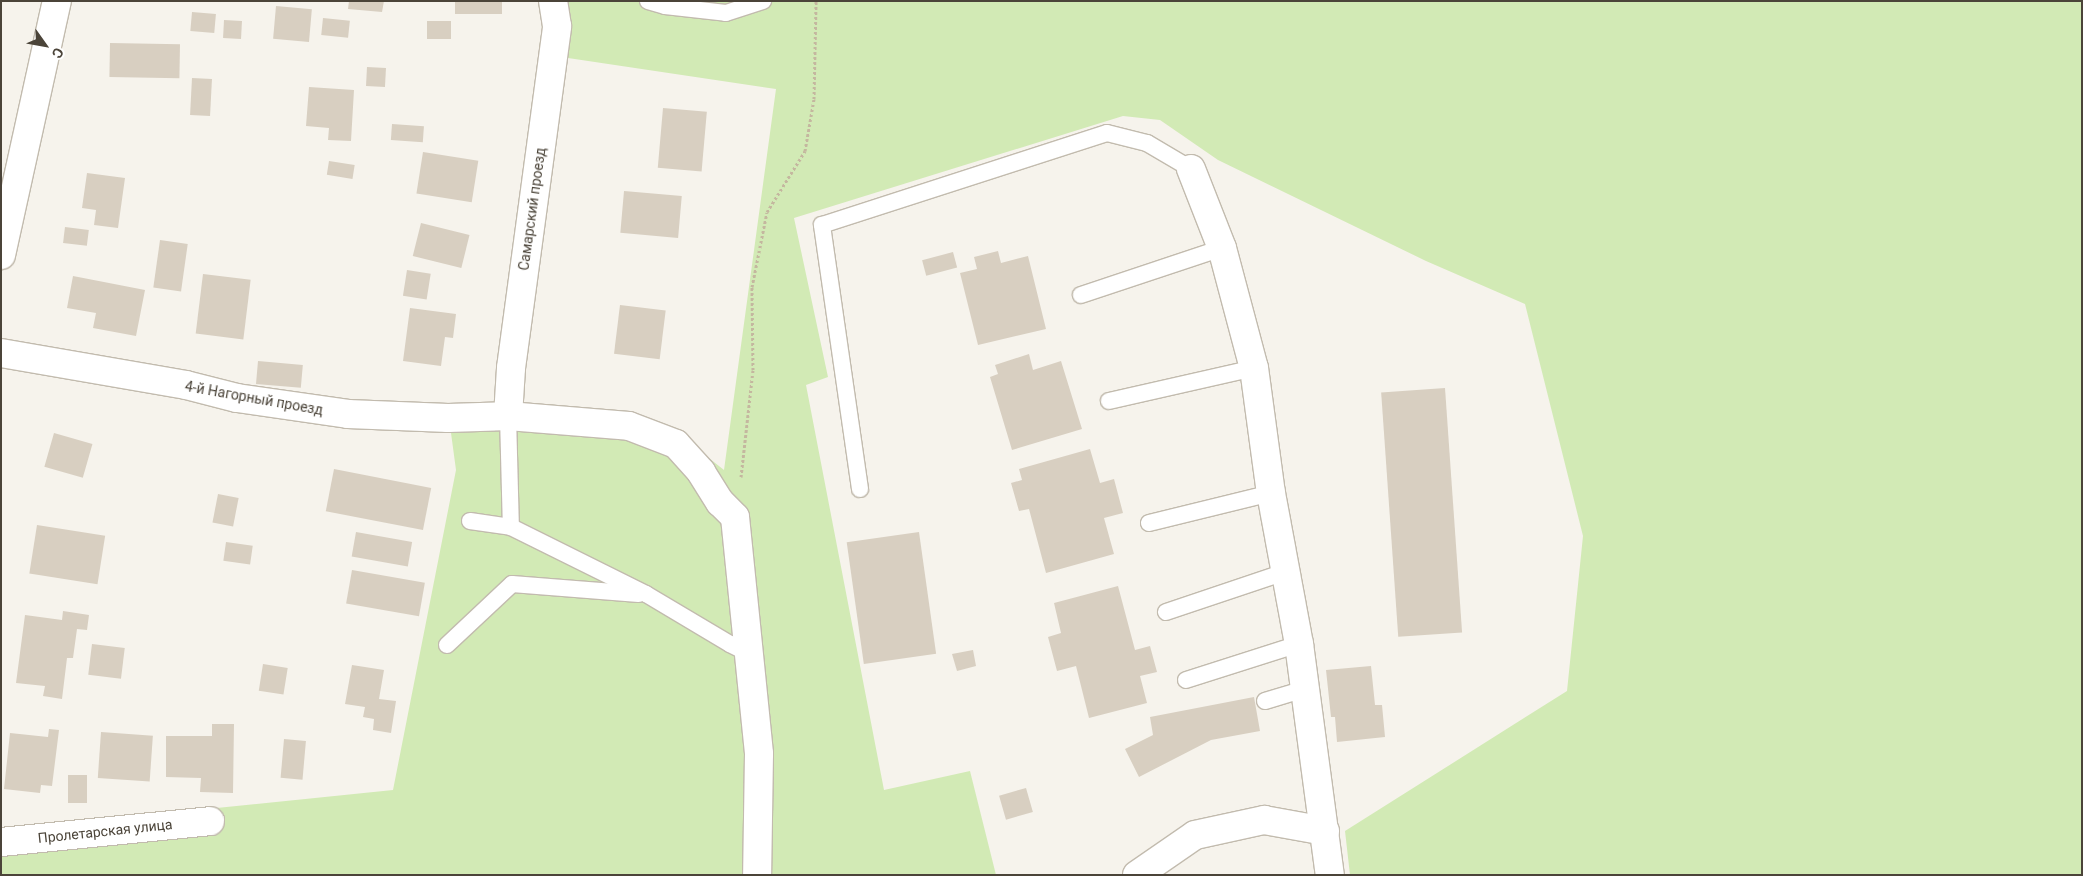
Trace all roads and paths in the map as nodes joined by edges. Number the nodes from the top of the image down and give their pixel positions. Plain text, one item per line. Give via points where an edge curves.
1 (57, 1) edge
2 (553, 1) edge
3 (648, 1) edge
4 (763, 1) edge
5 (816, 1) edge
6 (1191, 169) joint
7 (1222, 248) junction
8 (1, 255) edge
9 (1081, 295) dead end
10 (1, 353) edge
11 (1254, 368) junction
12 (1109, 401) dead end
13 (508, 416) junction
14 (860, 490) dead end
15 (1271, 493) junction
16 (735, 517) junction
17 (470, 521) dead end
18 (1149, 523) dead end
19 (511, 527) junction
20 (1285, 572) junction
21 (646, 594) junction
22 (1166, 612) dead end
23 (447, 644) dead end
24 (1299, 644) junction
25 (750, 654) junction
26 (1186, 680) dead end
27 (1305, 689) junction
28 (1265, 701) dead end
29 (210, 821) dead end
30 (1325, 831) junction
31 (1, 842) edge
32 (757, 875) edge
33 (1137, 875) edge
34 (1330, 875) edge

1 - 8 street
2 - 13 street, Самарский проезд via 556,26 511,368
3 - 4 lane via 726,13
5 - 16 path via 814,99 805,151 767,212 752,287 753,370
6 - 7 street
6 - 14 lane via 1147,143 1108,133 822,225
7 - 9 lane
7 - 11 street
10 - 13 street, 4-й Нагорный проезд via 186,385 238,398 348,414 448,418
11 - 12 lane
11 - 15 street
13 - 16 street, 4-й Нагорный проезд via 629,426 676,444 702,472 720,502
13 - 19 lane
15 - 18 lane
15 - 20 street
16 - 25 street
17 - 19 lane
19 - 21 lane
20 - 22 lane
20 - 24 street
21 - 23 lane via 512,584
21 - 25 lane
24 - 26 lane
24 - 27 street
25 - 32 street via 759,754
27 - 28 lane
27 - 30 street
29 - 31 street, Пролетарская улица
30 - 33 street via 1264,820 1195,835
30 - 34 street

